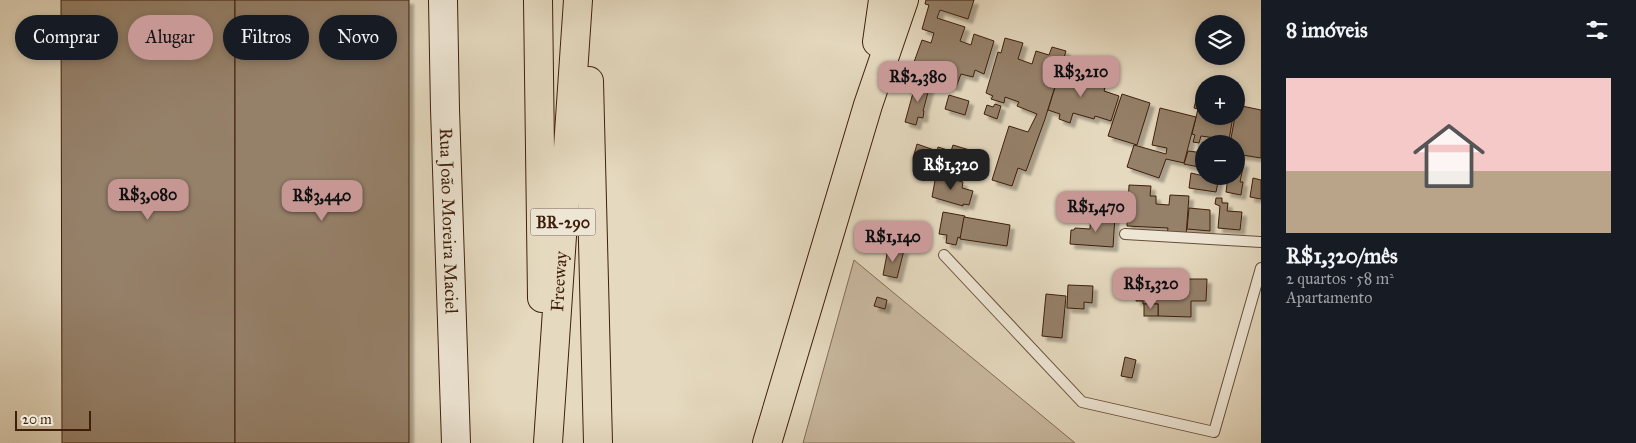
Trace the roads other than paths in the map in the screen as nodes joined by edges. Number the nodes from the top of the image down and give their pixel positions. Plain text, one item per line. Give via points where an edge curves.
1 (443, 0) edge
2 (538, 0) edge
3 (578, 0) edge
4 (586, 0) edge
5 (883, 0) edge
6 (904, 0) edge
7 (868, 105) junction
8 (1125, 234) dead end
9 (1261, 242) edge
10 (944, 255) dead end
11 (1261, 268) edge
12 (456, 443) edge
13 (543, 443) edge
14 (548, 443) edge
15 (598, 443) edge
16 (767, 443) edge

1 - 12 street, Rua João Moreira Maciel
2 - 13 highway
3 - 14 highway, Freeway / BR-290
4 - 15 highway
5 - 7 highway
6 - 7 highway
7 - 16 highway
8 - 9 lane
10 - 11 lane via 1082,402 1214,432

